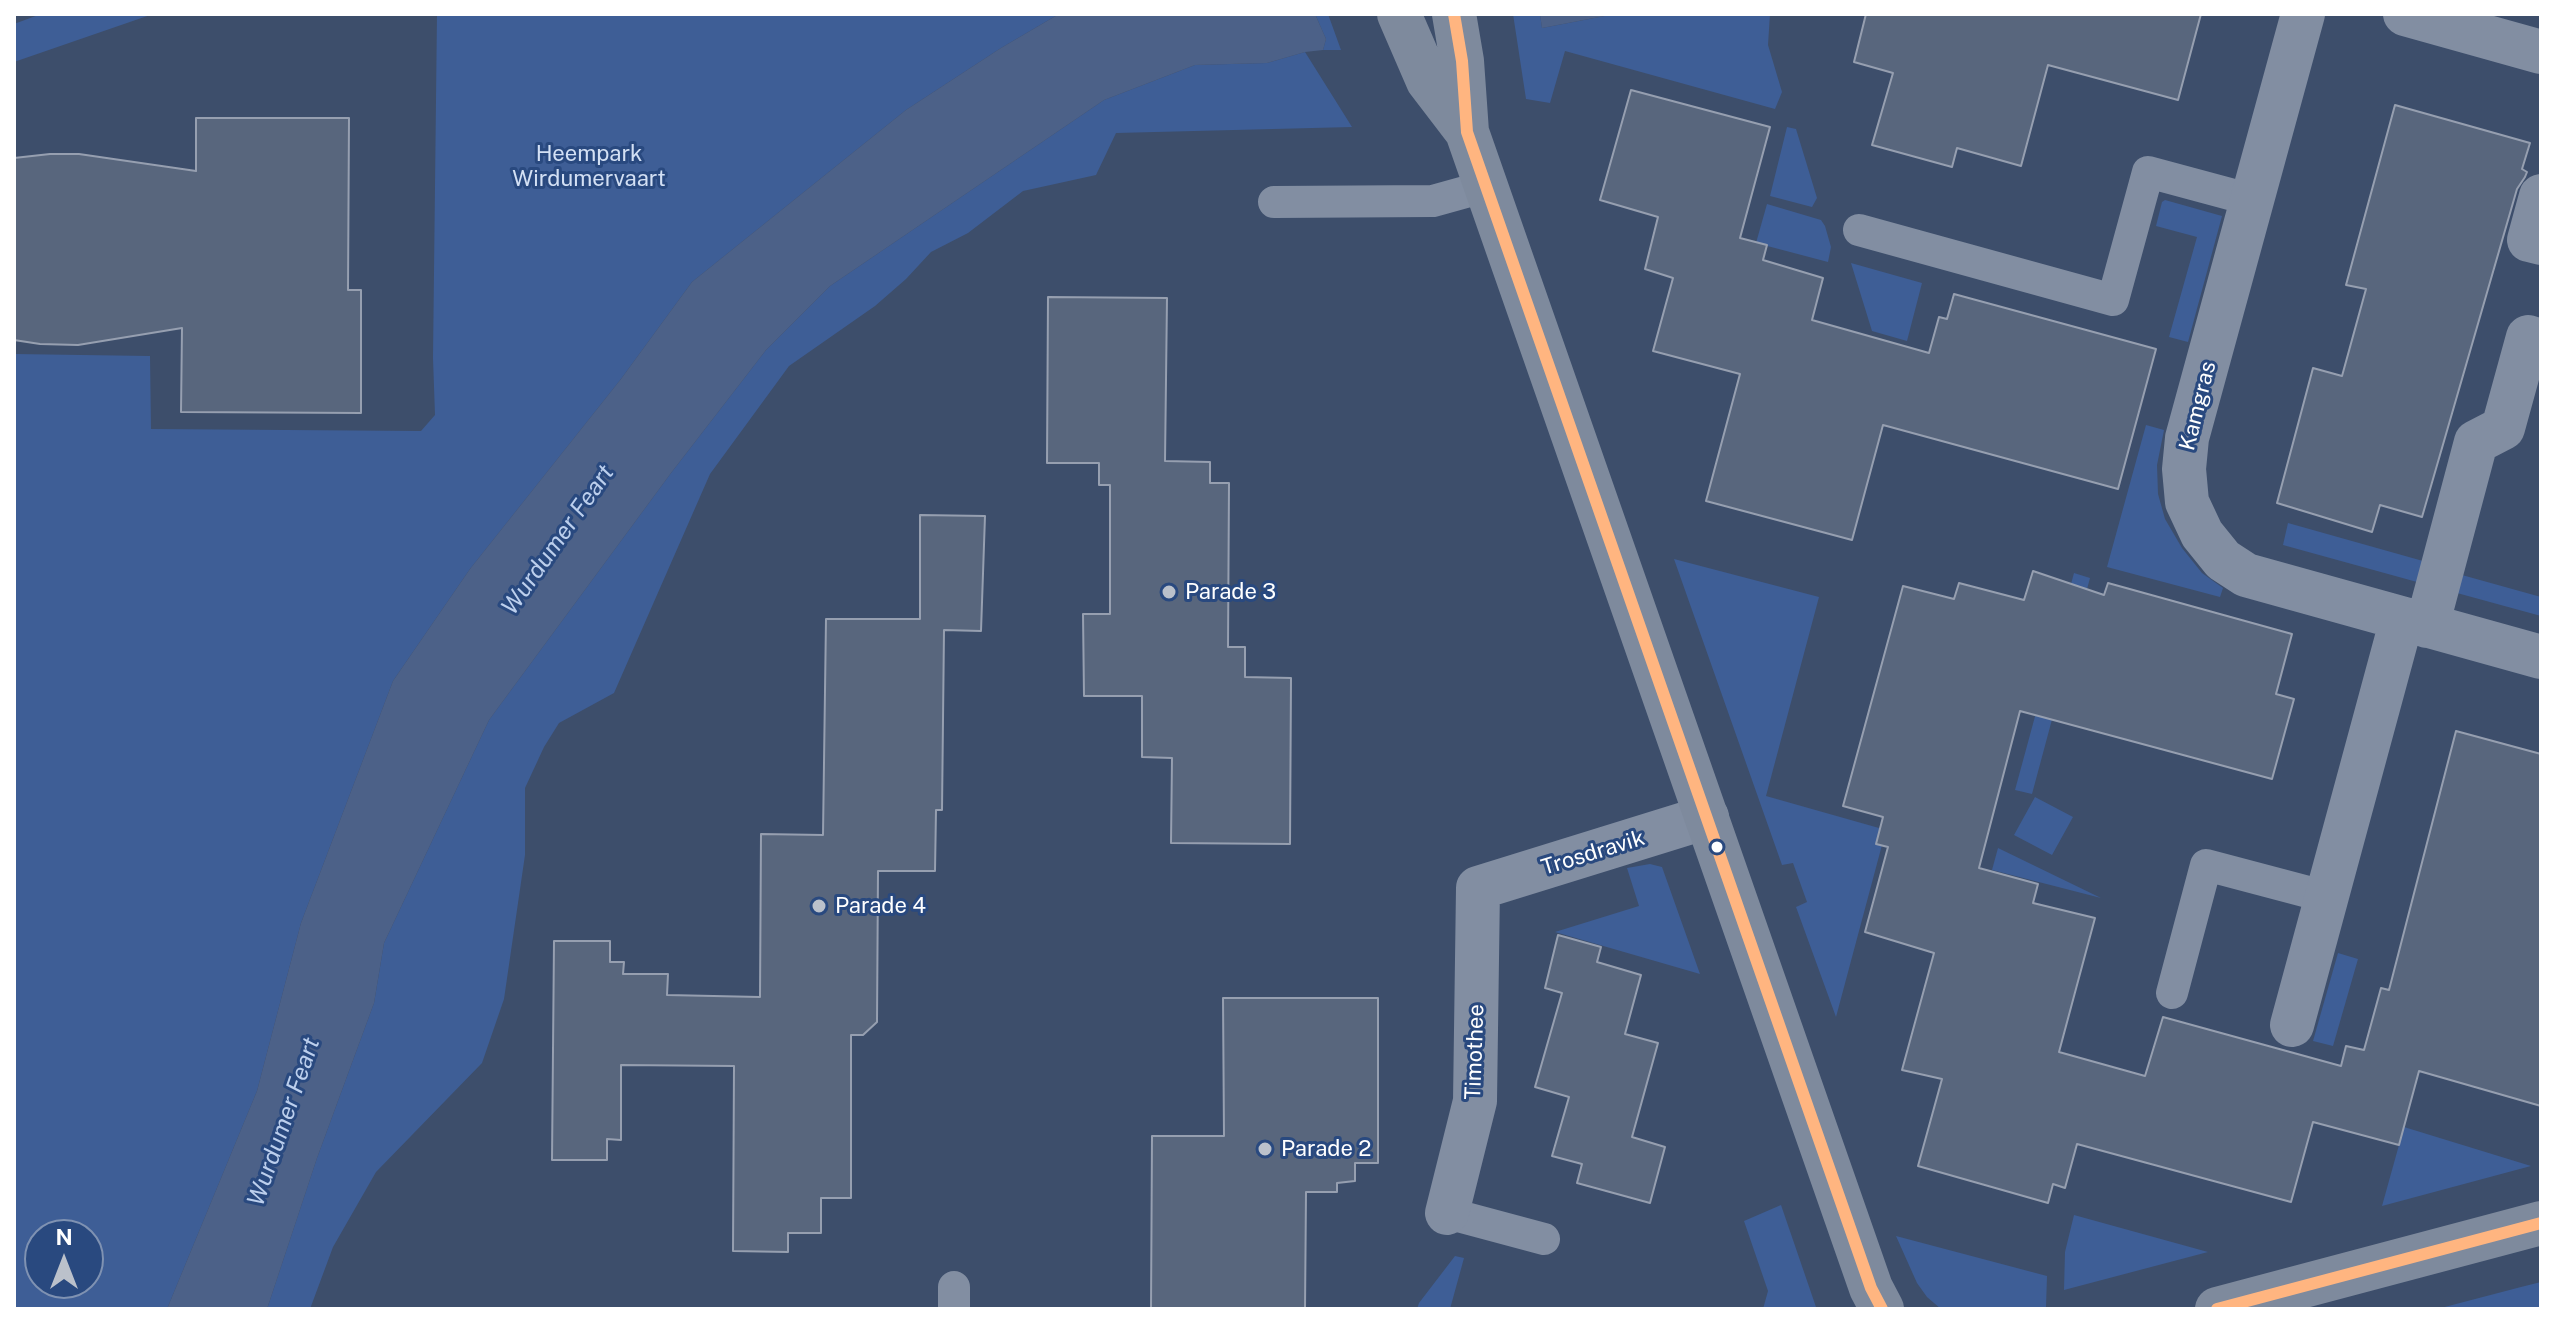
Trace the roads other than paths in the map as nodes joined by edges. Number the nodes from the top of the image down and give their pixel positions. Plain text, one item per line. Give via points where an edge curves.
1 (1399, 14) edge
2 (1454, 14) edge
3 (2303, 14) edge
4 (2405, 14) edge
5 (2541, 52) edge
6 (1467, 132) junction
7 (1487, 186) junction
8 (2541, 196) edge
9 (2252, 200) junction
10 (1274, 202) dead end
11 (1859, 230) dead end
12 (2541, 243) edge
13 (2540, 335) edge
14 (2414, 623) junction
15 (2541, 657) edge
16 (1707, 817) junction
17 (1478, 888) joint
18 (2327, 897) junction
19 (2172, 993) dead end
20 (2292, 1025) dead end
21 (1447, 1213) joint
22 (2541, 1223) edge
23 (1544, 1239) dead end
24 (1882, 1309) edge
25 (2217, 1309) edge

1 - 6 street via 1428,81
2 - 6 street
3 - 9 street, Kamgras
4 - 5 street
6 - 7 street
7 - 10 lane via 1433,201
7 - 16 street
8 - 12 street via 2529,240
9 - 11 lane via 2148,172 2113,300
9 - 14 street, Kamgras via 2187,438 2187,502 2202,534 2223,560 2246,575
13 - 14 street via 2528,337 2503,428 2476,442
14 - 15 street, Kamgras
14 - 18 street
16 - 17 street, Trosdravik
16 - 24 street
17 - 21 street, Timothee via 1475,1101
18 - 19 lane via 2206,865
18 - 20 street
21 - 23 lane
22 - 25 street

